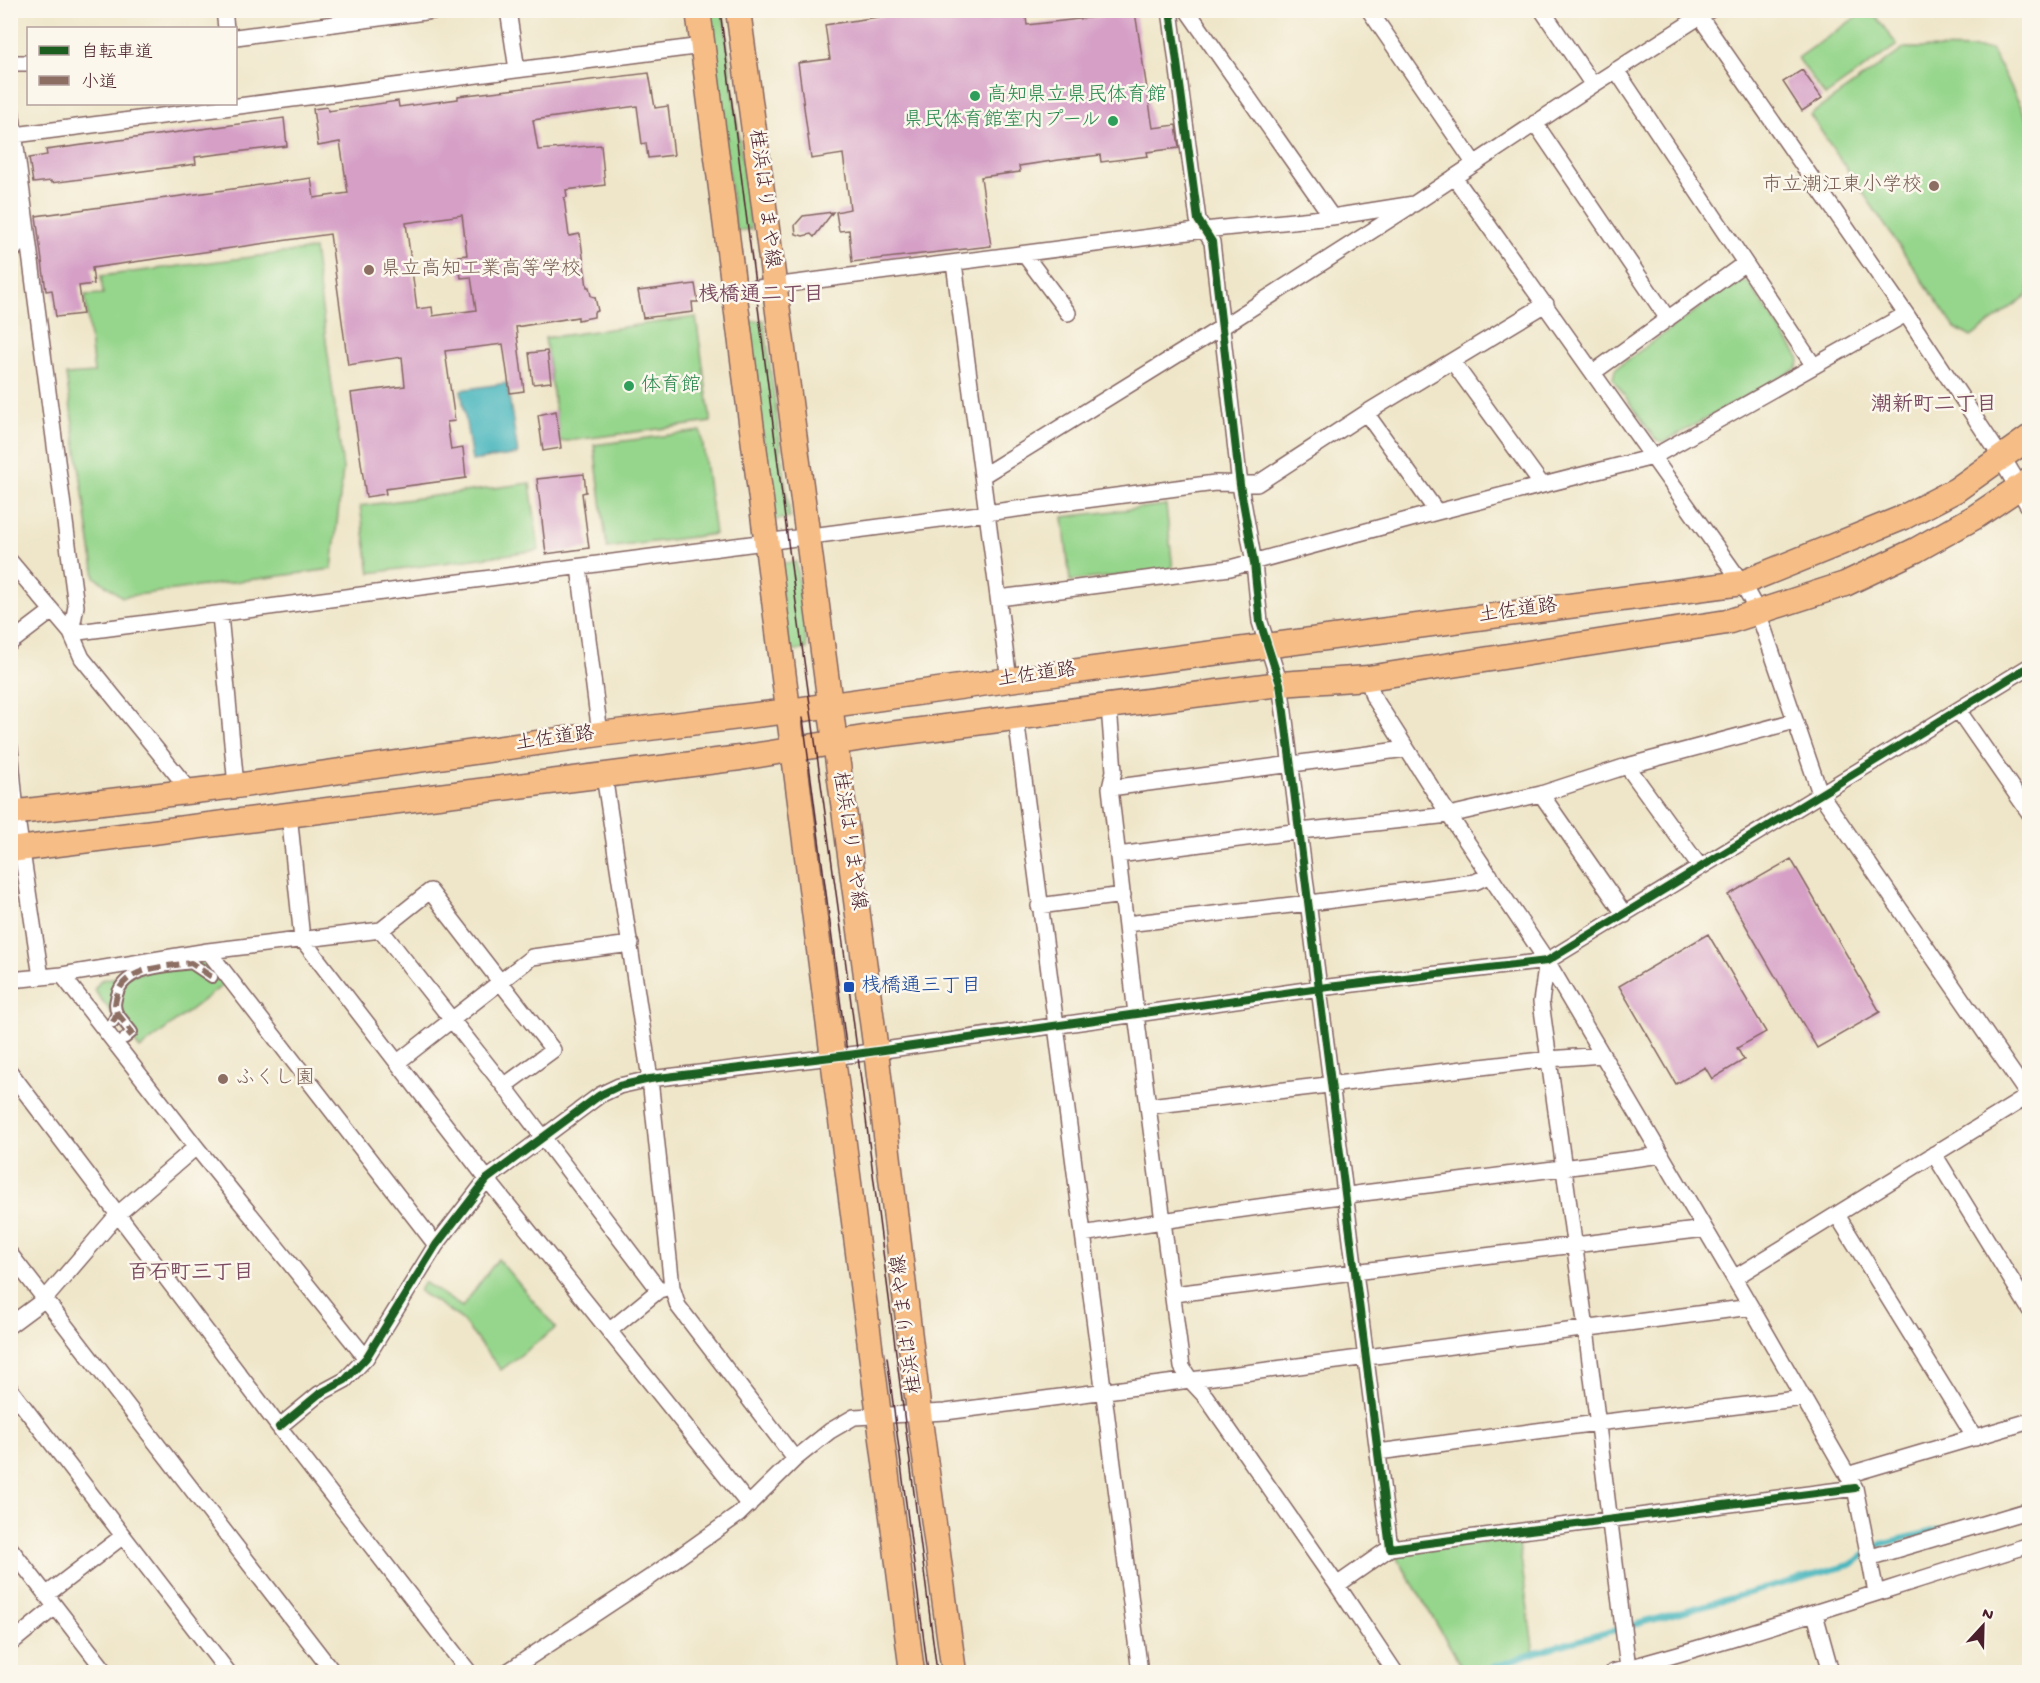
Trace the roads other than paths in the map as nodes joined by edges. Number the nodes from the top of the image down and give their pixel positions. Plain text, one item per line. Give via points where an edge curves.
1 (224, 10) edge
2 (440, 10) edge
3 (508, 10) edge
4 (698, 10) edge
5 (738, 10) edge
6 (1170, 10) edge
7 (1187, 10) edge
8 (1369, 10) edge
9 (1542, 10) edge
10 (1707, 12) edge
11 (226, 27) edge
12 (237, 37) edge
13 (702, 46) junction
14 (10, 63) edge
15 (27, 63) edge
16 (517, 70) junction
17 (1616, 70) junction
18 (1593, 85) junction
19 (10, 101) edge
20 (237, 103) edge
21 (222, 105) edge
22 (1535, 123) junction
23 (15, 135) junction
24 (1474, 163) junction
25 (1454, 177) junction
26 (1414, 204) junction
27 (17, 208) edge
28 (1332, 217) junction
29 (1204, 230) junction
30 (27, 231) junction
31 (1024, 254) junction
32 (10, 255) edge
33 (954, 263) junction
34 (1745, 263) junction
35 (774, 286) junction
36 (734, 291) junction
37 (1546, 304) junction
38 (1068, 313) dead end
39 (1906, 314) junction
40 (1668, 319) junction
41 (1222, 327) junction
42 (1452, 360) junction
43 (1814, 366) junction
44 (1594, 372) junction
45 (1366, 413) junction
46 (2030, 437) edge
47 (1653, 457) junction
48 (2001, 457) junction
49 (982, 476) junction
50 (1240, 485) junction
51 (1542, 485) junction
52 (2027, 489) edge
53 (1437, 512) junction
54 (987, 514) junction
55 (808, 538) junction
56 (766, 543) junction
57 (10, 561) edge
58 (1254, 563) junction
59 (579, 567) junction
60 (1742, 583) junction
61 (999, 598) junction
62 (52, 611) junction
63 (1758, 612) junction
64 (220, 615) junction
65 (71, 633) junction
66 (10, 643) edge
67 (1269, 645) junction
68 (2030, 666) edge
69 (1368, 678) junction
70 (1009, 680) junction
71 (1280, 684) junction
72 (830, 705) junction
73 (1109, 707) junction
74 (1958, 710) junction
75 (789, 711) junction
76 (1016, 718) junction
77 (1795, 721) junction
78 (600, 734) junction
79 (835, 741) junction
80 (10, 748) edge
81 (1406, 748) junction
82 (794, 749) junction
83 (1291, 764) junction
84 (1628, 766) junction
85 (604, 775) junction
86 (236, 786) junction
87 (1110, 788) junction
88 (191, 792) junction
89 (1820, 793) junction
90 (1541, 794) junction
91 (13, 812) edge
92 (290, 814) junction
93 (2030, 814) edge
94 (1449, 815) junction
95 (1300, 831) junction
96 (16, 850) edge
97 (1118, 855) junction
98 (1700, 867) junction
99 (1490, 875) junction
100 (1123, 895) junction
101 (1309, 903) junction
102 (1039, 906) junction
103 (1625, 915) junction
104 (1126, 924) junction
105 (381, 930) junction
106 (302, 939) junction
107 (631, 944) junction
108 (208, 951) junction
109 (1547, 961) junction
110 (62, 975) junction
111 (41, 977) junction
112 (212, 977) dead end
113 (10, 980) edge
114 (501, 982) junction
115 (1320, 988) junction
116 (1136, 1014) junction
117 (452, 1020) junction
118 (1055, 1026) junction
119 (126, 1038) dead end
120 (876, 1051) junction
121 (1602, 1055) junction
122 (832, 1056) junction
123 (1549, 1059) junction
124 (398, 1062) junction
125 (10, 1072) edge
126 (650, 1079) junction
127 (504, 1086) junction
128 (1332, 1086) junction
129 (2029, 1096) edge
130 (1149, 1106) junction
131 (544, 1138) junction
132 (196, 1147) junction
133 (1934, 1154) junction
134 (1662, 1155) junction
135 (1564, 1168) junction
136 (487, 1179) junction
137 (1345, 1195) junction
138 (119, 1213) junction
139 (1837, 1215) junction
140 (1164, 1220) junction
141 (1706, 1229) junction
142 (1083, 1234) junction
143 (436, 1245) junction
144 (1575, 1245) junction
145 (10, 1254) edge
146 (1356, 1272) junction
147 (1734, 1278) junction
148 (665, 1289) junction
149 (1174, 1294) junction
150 (45, 1299) junction
151 (1751, 1307) junction
152 (2030, 1310) edge
153 (10, 1324) edge
154 (1586, 1329) junction
155 (609, 1331) junction
156 (1366, 1356) junction
157 (366, 1358) junction
158 (1191, 1381) junction
159 (10, 1389) edge
160 (1104, 1391) junction
161 (1804, 1398) junction
162 (919, 1413) junction
163 (880, 1415) junction
164 (2030, 1421) edge
165 (1597, 1423) junction
166 (279, 1427) junction
167 (1975, 1438) junction
168 (1378, 1452) junction
169 (795, 1459) junction
170 (1851, 1482) junction
171 (749, 1505) junction
172 (2030, 1510) edge
173 (1609, 1518) junction
174 (123, 1536) junction
175 (2030, 1545) edge
176 (10, 1548) edge
177 (1390, 1548) junction
178 (1868, 1558) junction
179 (1337, 1585) junction
180 (1876, 1592) junction
181 (46, 1595) junction
182 (55, 1607) junction
183 (1815, 1614) junction
184 (10, 1644) edge
185 (1628, 1668) junction
186 (106, 1672) edge
187 (228, 1672) edge
188 (333, 1672) edge
189 (469, 1672) edge
190 (507, 1672) edge
191 (912, 1672) edge
192 (954, 1672) edge
193 (1140, 1672) edge
194 (1395, 1672) edge
195 (1613, 1672) edge
196 (1831, 1672) edge

1 - 11 street
2 - 12 street
3 - 16 street
4 - 13 main road, 桂浜はりまや線
5 - 35 main road, 桂浜はりまや線
6 - 29 street via 1198,220
7 - 28 street
8 - 24 street
9 - 18 street
10 - 17 street
10 - 39 street
13 - 16 street
13 - 36 main road, 桂浜はりまや線
14 - 15 street
16 - 20 street
17 - 18 street
17 - 34 street
18 - 22 street
19 - 23 street
21 - 23 street
22 - 24 street
22 - 40 street
23 - 27 street
24 - 25 street
25 - 26 street
25 - 37 street
26 - 28 street
26 - 41 street
27 - 30 street
28 - 29 street
29 - 31 street
29 - 41 street via 1212,242
30 - 32 street
30 - 65 street via 76,606
31 - 33 street
31 - 38 street
33 - 35 street
33 - 49 street
34 - 40 street
34 - 43 street
35 - 36 street
35 - 55 main road, 桂浜はりまや線
36 - 56 main road, 桂浜はりまや線
37 - 42 street
37 - 44 street
39 - 43 street
39 - 48 street
40 - 44 street
41 - 49 street
41 - 50 street
42 - 45 street
42 - 51 street
43 - 47 street
44 - 47 street
45 - 50 street via 1257,484
45 - 53 street
46 - 48 main road, 土佐道路
47 - 51 street
47 - 60 street
48 - 52 street
48 - 60 main road, 土佐道路 via 1956,490 1902,518
49 - 54 street
50 - 54 street via 1215,483
50 - 58 street
51 - 53 street
52 - 63 main road, 土佐道路 via 1845,584
53 - 58 street
54 - 55 street
54 - 61 street
55 - 56 street
55 - 72 main road, 桂浜はりまや線
56 - 59 street
56 - 75 main road, 桂浜はりまや線
57 - 62 street
58 - 61 street
58 - 67 street via 1260,622
59 - 64 street
59 - 78 street
60 - 63 street
60 - 67 main road, 土佐道路
61 - 70 street
62 - 65 street
62 - 66 street
63 - 69 main road, 土佐道路 via 1727,622
63 - 77 street
64 - 65 street
64 - 86 street
65 - 88 street via 82,658
67 - 70 main road, 土佐道路
67 - 71 street
68 - 74 street
69 - 71 main road, 土佐道路
69 - 81 street via 1372,696
70 - 72 main road, 土佐道路
71 - 73 main road, 土佐道路
71 - 83 street
72 - 75 main road, 土佐道路
72 - 79 main road, 桂浜はりまや線
73 - 76 main road, 土佐道路
73 - 87 street via 1114,771
74 - 89 street
74 - 93 street
75 - 78 main road, 土佐道路
75 - 82 main road, 桂浜はりまや線
76 - 79 main road, 土佐道路
76 - 102 street
77 - 84 street
77 - 89 street
78 - 86 main road, 土佐道路
79 - 82 main road, 土佐道路
79 - 120 main road, 桂浜はりまや線
80 - 91 street
81 - 83 street
81 - 94 street
82 - 85 main road, 土佐道路
82 - 122 main road, 桂浜はりまや線
83 - 87 street
83 - 95 street
84 - 90 street
84 - 98 street
85 - 92 main road, 土佐道路
85 - 107 street
86 - 88 main road, 土佐道路
87 - 97 street
88 - 91 main road, 土佐道路
89 - 98 street
89 - 129 street
90 - 94 street
90 - 103 street
91 - 96 street
92 - 96 main road, 土佐道路
92 - 106 street
94 - 95 street
94 - 99 street
95 - 97 street
95 - 101 street
96 - 111 street
97 - 100 street
98 - 103 street
99 - 101 street via 1475,882
99 - 109 street
100 - 102 street
100 - 104 street
101 - 104 street
101 - 115 street
102 - 118 street
103 - 109 street
104 - 116 street
105 - 106 street
105 - 114 street via 430,891
105 - 117 street
106 - 108 street
106 - 124 street
107 - 114 street via 532,957
107 - 126 street
108 - 110 street
108 - 143 street
109 - 115 street
109 - 121 street
109 - 123 street via 1541,1002
110 - 111 street
110 - 132 street
111 - 113 street
112 - 119 street via 191,963 138,972 126,978 114,1006 115,1018 132,1032
114 - 117 street
114 - 127 street via 553,1050
115 - 116 street
115 - 128 street
116 - 118 street
116 - 130 street
117 - 124 street
117 - 127 street
118 - 120 street
118 - 142 street
120 - 122 street
120 - 162 main road, 桂浜はりまや線
121 - 123 street
121 - 134 street
122 - 126 street
122 - 163 main road, 桂浜はりまや線
123 - 128 street
123 - 135 street
124 - 136 street
125 - 138 street
126 - 131 street via 600,1095
126 - 148 street
127 - 131 street
128 - 130 street
128 - 137 street
129 - 133 street
130 - 140 street
131 - 136 street
131 - 148 street
132 - 138 street
132 - 157 street
133 - 139 street
133 - 152 street
134 - 135 street
134 - 141 street
135 - 137 street
135 - 144 street
136 - 143 street
136 - 155 street
137 - 140 street
137 - 146 street
138 - 150 street
138 - 166 street
139 - 147 street
139 - 167 street
140 - 142 street
140 - 149 street
141 - 144 street
141 - 147 street
142 - 160 street
143 - 157 street
144 - 146 street
144 - 154 street
145 - 150 street
146 - 149 street
146 - 156 street
147 - 151 street
148 - 155 street
148 - 169 street
149 - 158 street via 1182,1367
150 - 153 street
150 - 188 street
151 - 154 street
151 - 161 street
154 - 156 street
154 - 165 street
155 - 171 street
156 - 158 street
156 - 168 street
157 - 166 street via 345,1380 319,1394
158 - 160 street
158 - 179 street
159 - 174 street
160 - 162 street
160 - 193 street
161 - 165 street
161 - 170 street
162 - 163 street
162 - 192 main road, 桂浜はりまや線
163 - 169 street via 854,1417
163 - 191 main road, 桂浜はりまや線
164 - 167 street
165 - 168 street
165 - 173 street
166 - 189 street
167 - 170 street
168 - 177 street
169 - 171 street
170 - 173 street
170 - 178 street
171 - 190 street via 652,1576
172 - 178 street
173 - 177 street
173 - 185 street
174 - 181 street
174 - 187 street
175 - 180 street
176 - 181 street
177 - 179 street
178 - 180 street
179 - 194 street
180 - 183 street
181 - 182 street
182 - 184 street
182 - 186 street
183 - 185 street
183 - 196 street
185 - 195 street

